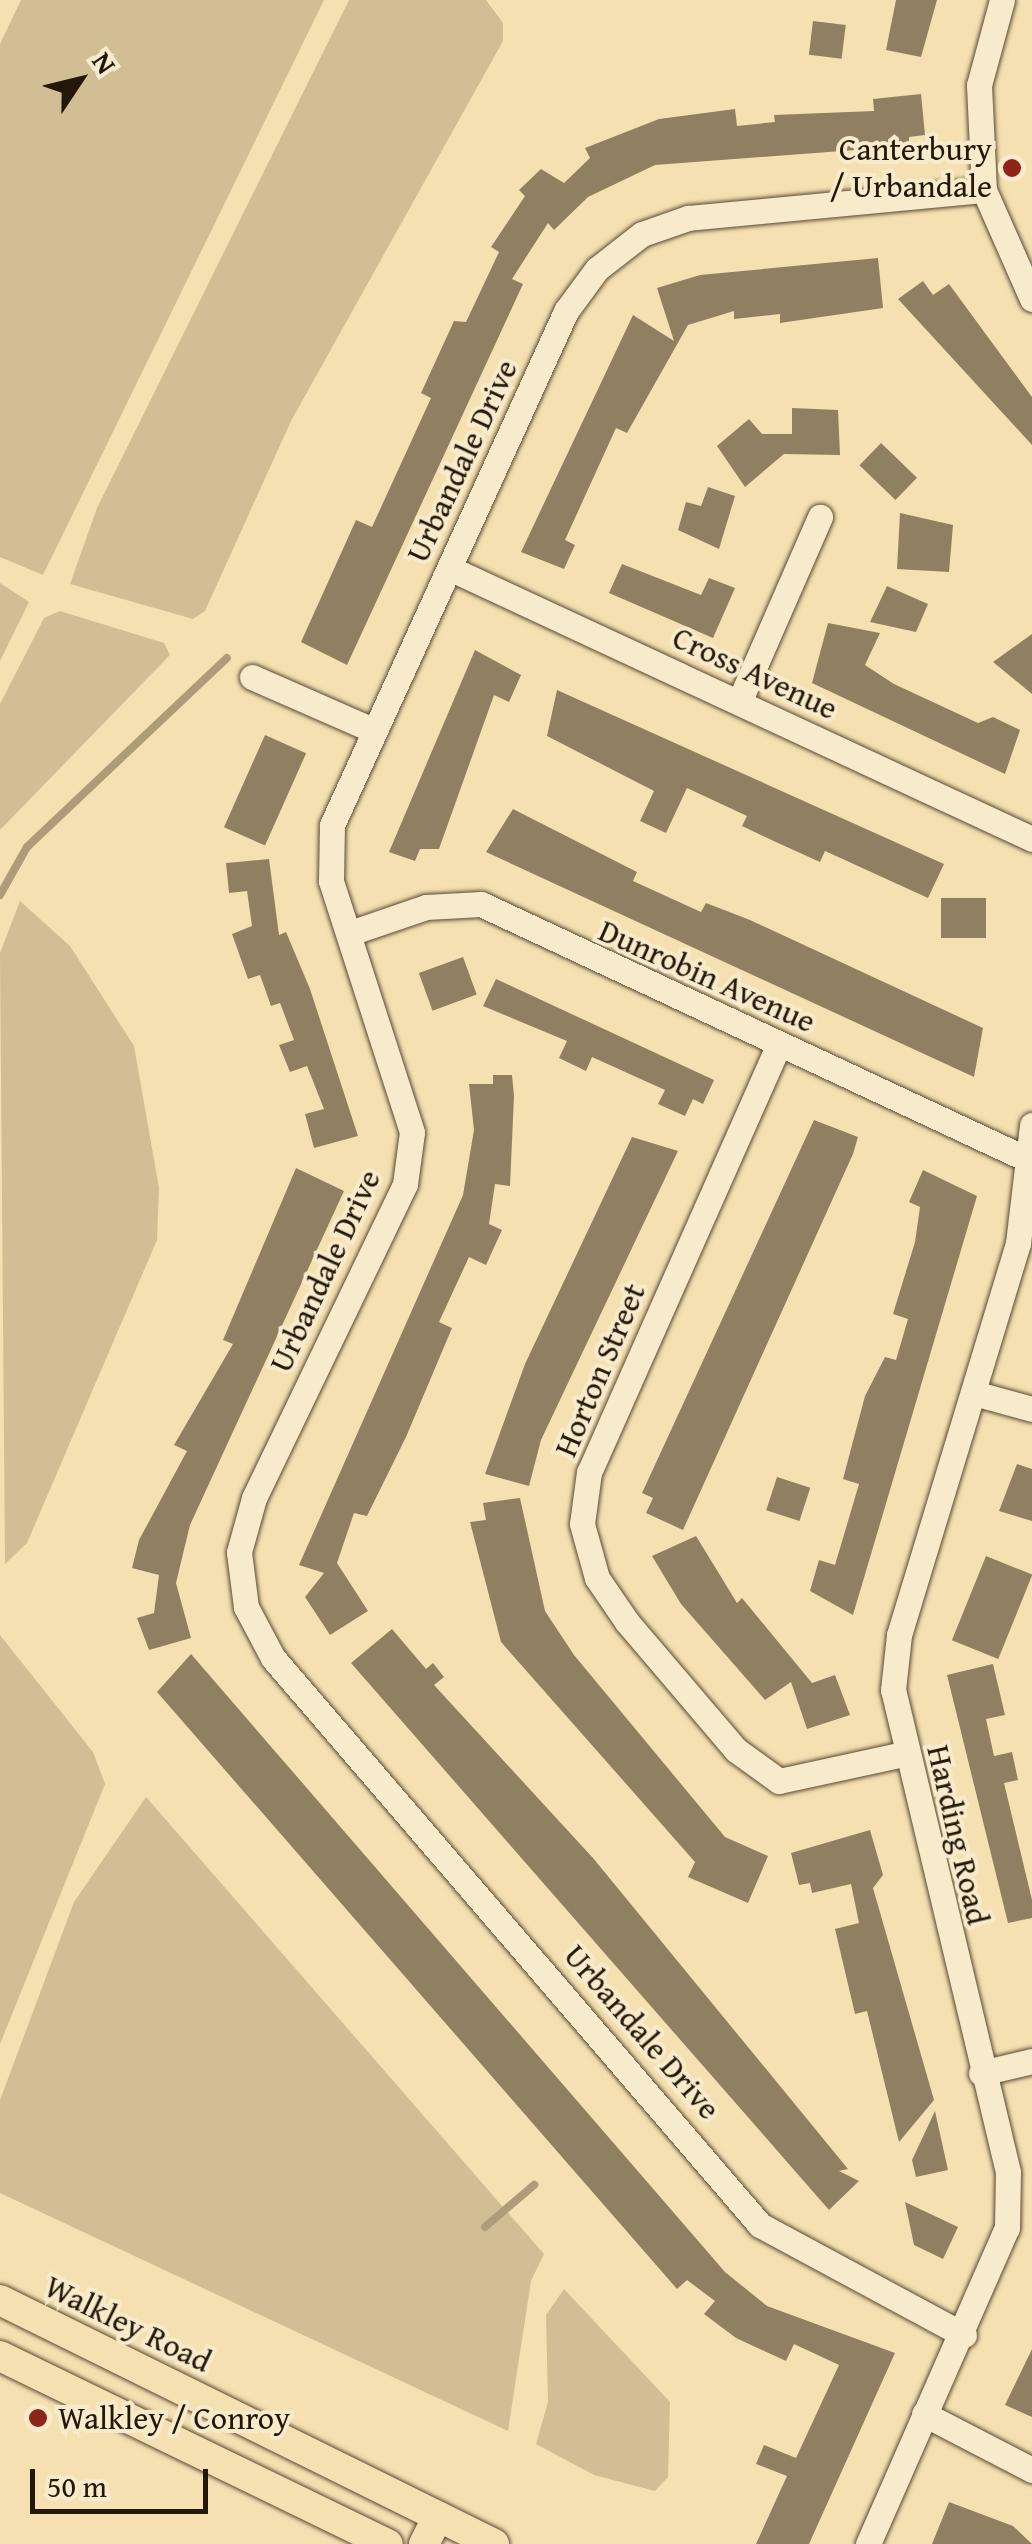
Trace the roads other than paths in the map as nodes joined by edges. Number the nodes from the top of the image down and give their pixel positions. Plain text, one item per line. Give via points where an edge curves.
1 (1002, 0) edge
2 (984, 190) junction
3 (1032, 299) edge
4 (820, 517) dead end
5 (449, 568) junction
6 (252, 677) dead end
7 (740, 700) junction
8 (375, 731) junction
9 (1032, 839) edge
10 (350, 933) junction
11 (779, 1044) junction
12 (1032, 1125) edge
13 (1031, 1160) edge
14 (974, 1393) junction
15 (1032, 1409) edge
16 (904, 1754) junction
17 (1032, 2060) edge
18 (981, 2073) junction
19 (0, 2300) edge
20 (964, 2335) junction
21 (0, 2356) edge
22 (924, 2414) junction
23 (1032, 2470) edge
24 (438, 2516) junction
25 (388, 2544) edge
26 (424, 2544) edge
27 (494, 2544) edge
28 (868, 2544) edge

1 - 2 street via 988,27 980,85
2 - 3 street
2 - 5 street, Urbandale Drive via 688,218 642,234 597,269 566,312
4 - 7 street
5 - 7 street, Cross Avenue
5 - 8 street, Urbandale Drive
6 - 8 street
7 - 9 street, Cross Avenue
8 - 10 street, Urbandale Drive via 332,825 332,881
10 - 11 street, Dunrobin Avenue via 426,906 480,904
10 - 20 street, Urbandale Drive via 412,1132 405,1184 254,1498 239,1552 246,1607 273,1658 760,2225
11 - 13 street, Dunrobin Avenue
11 - 16 street, Horton Street via 589,1472 582,1524 597,1578 628,1622 779,1781
12 - 13 street, Harding Road
13 - 14 street, Harding Road
14 - 15 street
14 - 16 street, Harding Road via 898,1634 893,1690
16 - 18 street, Harding Road
17 - 18 street
18 - 20 street, Harding Road via 1008,2172 1007,2228
19 - 24 main road, Walkley Road
20 - 22 street, Harding Road
21 - 25 main road
22 - 23 street
22 - 28 street, Harding Road
24 - 26 main road
24 - 27 main road, Walkley Road

